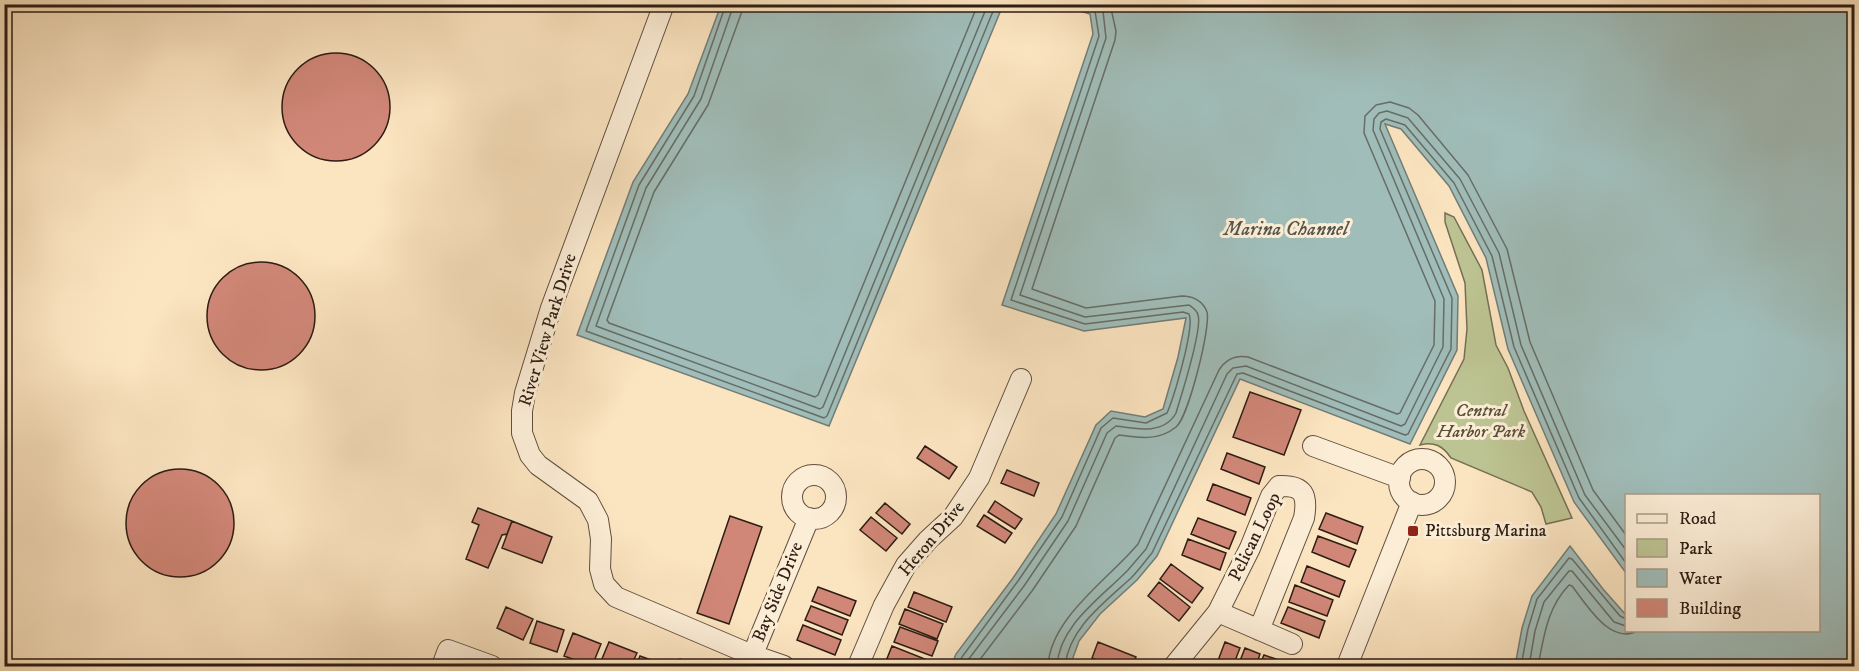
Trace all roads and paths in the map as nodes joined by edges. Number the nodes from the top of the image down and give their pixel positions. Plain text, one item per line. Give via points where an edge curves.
1 (664, 4) edge
2 (1021, 379) dead end
3 (1313, 446) dead end
4 (1400, 478) junction
5 (1412, 502) junction
6 (808, 518) dead end
7 (1218, 612) junction
8 (1259, 630) junction
9 (1292, 644) dead end
10 (445, 658) edge
11 (750, 661) edge
12 (492, 666) edge
13 (784, 666) edge
14 (858, 666) edge
15 (1174, 666) edge
16 (1347, 666) edge

1 - 11 street, River View Park Drive via 551,308 525,393 522,433 538,465 588,501 598,520 604,584 616,597
2 - 14 street, Heron Drive via 979,478 953,517 906,566
3 - 4 street
4 - 5 street via 1401,489
4 - 5 street via 1406,465 1419,459 1433,461 1443,471 1445,484 1437,499 1429,504
5 - 16 street
6 - 11 street, Bay Side Drive
7 - 8 street
7 - 8 street, Pelican Loop via 1251,548 1271,496 1279,486 1297,488 1304,494 1304,518
7 - 15 street, Pelican Loop
8 - 9 street
10 - 12 street
11 - 13 street, River View Park Drive

